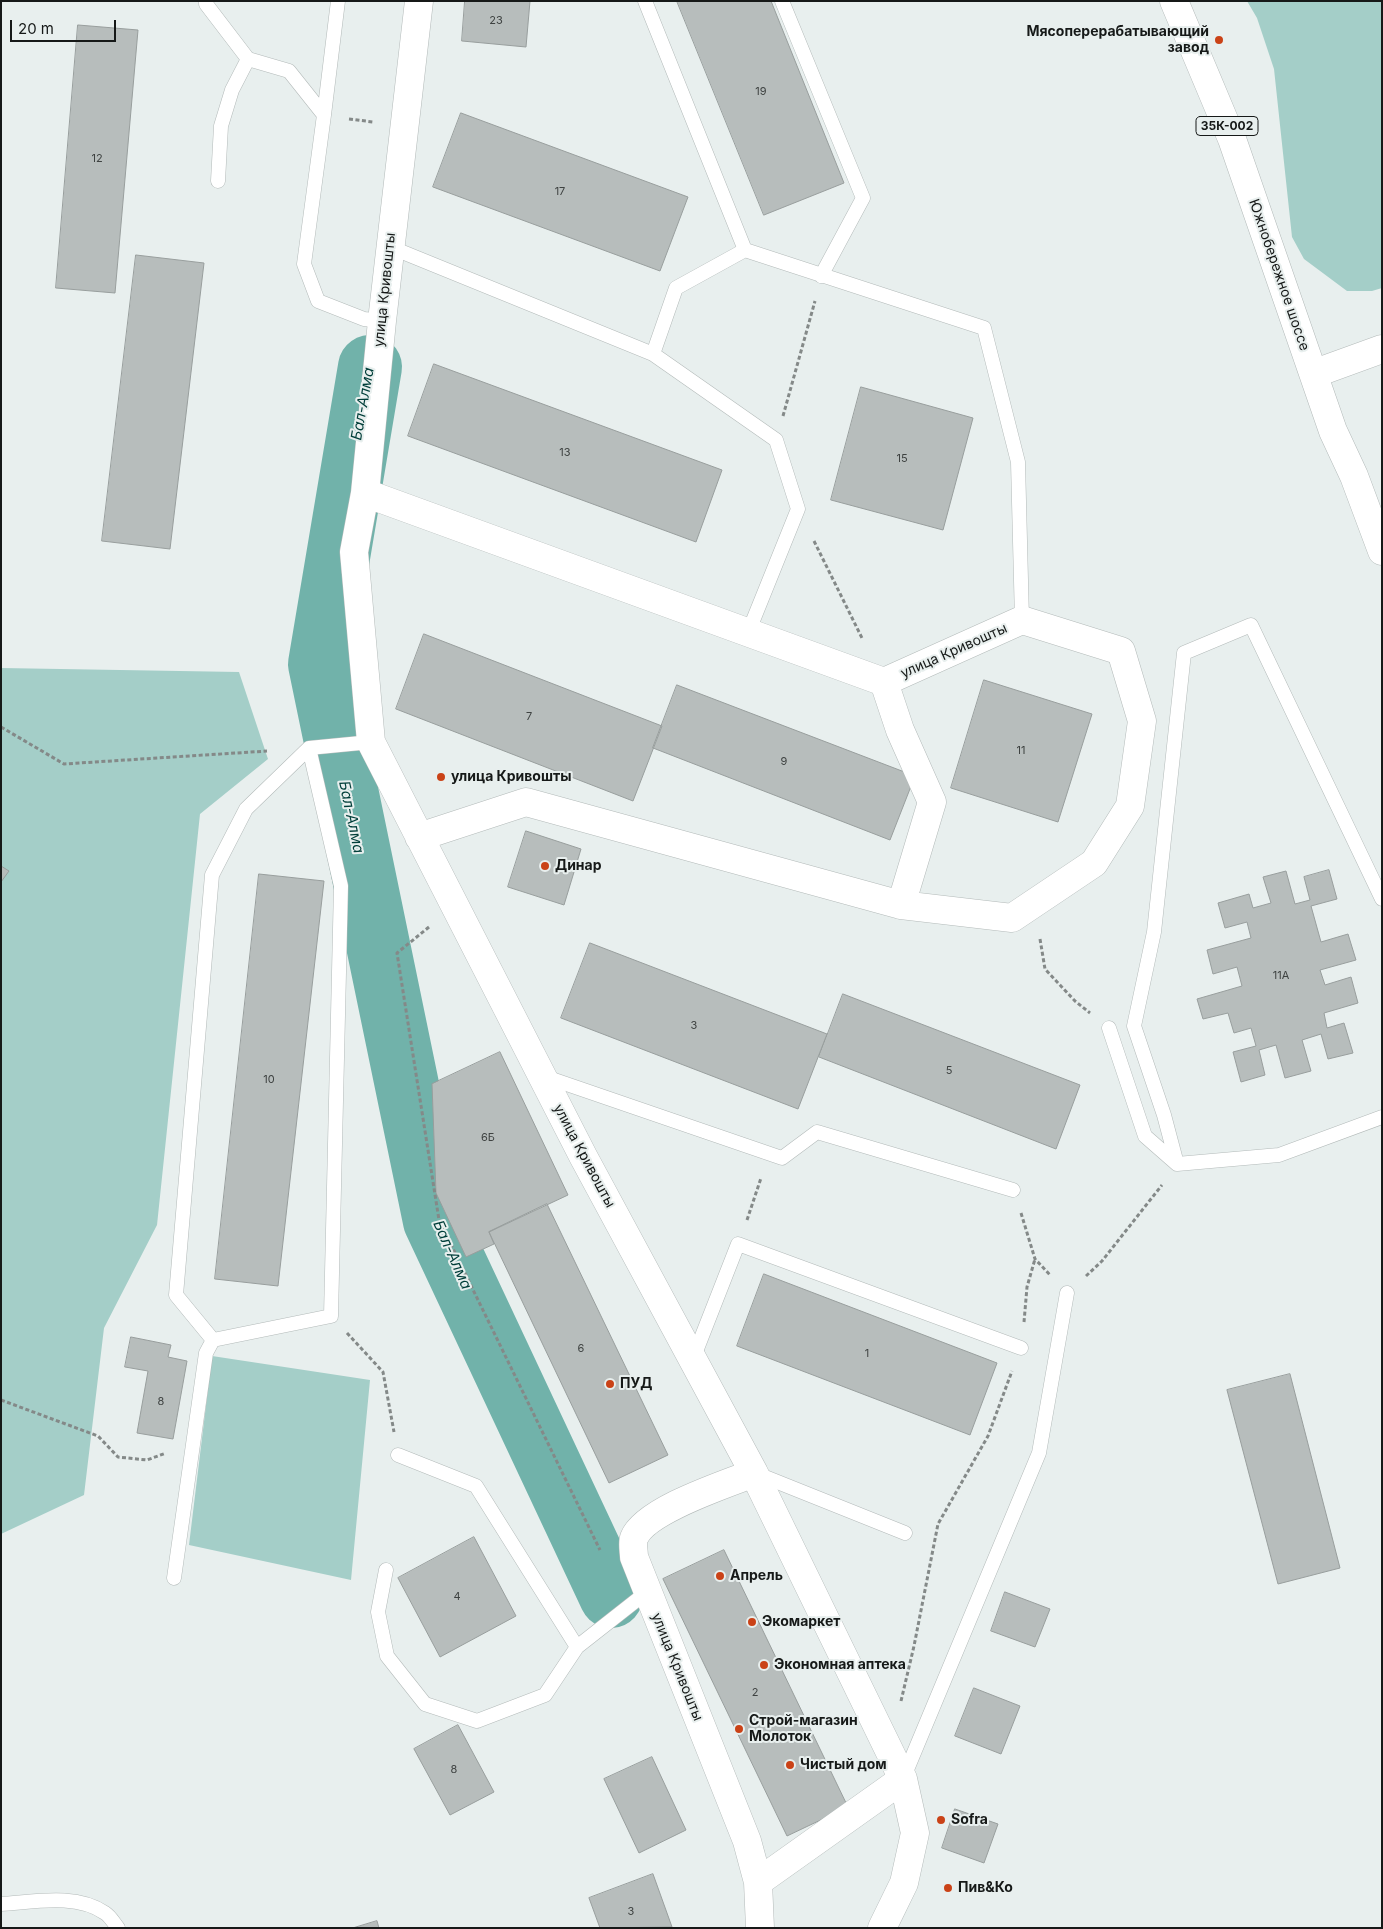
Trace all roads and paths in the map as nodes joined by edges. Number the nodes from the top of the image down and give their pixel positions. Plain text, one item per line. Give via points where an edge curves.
1 (206, 1) edge
2 (338, 1) edge
3 (419, 1) edge
4 (645, 1) edge
5 (782, 1) edge
6 (1174, 1) edge
7 (1182, 1) edge
8 (248, 59) junction
9 (324, 115) junction
10 (404, 127) junction
11 (218, 181) dead end
12 (390, 247) junction
13 (745, 250) junction
14 (822, 276) junction
15 (373, 320) junction
16 (1380, 349) edge
17 (653, 354) junction
18 (1324, 370) junction
19 (1341, 435) junction
20 (776, 440) junction
21 (364, 493) junction
22 (798, 509) junction
23 (1382, 511) edge
24 (1382, 551) edge
25 (1022, 620) junction
26 (748, 633) junction
27 (862, 639) dead end
28 (884, 682) junction
29 (1, 727) edge
30 (369, 742) junction
31 (309, 748) junction
32 (419, 837) junction
33 (1382, 899) edge
34 (455, 906) junction
35 (901, 906) junction
36 (1012, 918) junction
37 (1109, 1028) joint
38 (542, 1076) junction
39 (1382, 1117) edge
40 (770, 1154) junction
41 (1177, 1164) junction
42 (1014, 1190) joint
43 (738, 1244) junction
44 (1036, 1259) junction
45 (1067, 1293) junction
46 (331, 1316) junction
47 (213, 1340) junction
48 (1021, 1348) junction
49 (693, 1359) junction
50 (1, 1400) edge
51 (195, 1430) junction
52 (398, 1455) joint
53 (754, 1472) junction
54 (905, 1533) dead end
55 (602, 1554) dead end
56 (386, 1570) dead end
57 (174, 1578) dead end
58 (647, 1592) junction
59 (577, 1647) junction
60 (899, 1708) dead end
61 (903, 1780) junction
62 (758, 1882) junction
63 (1, 1904) edge
64 (118, 1928) edge
65 (760, 1928) edge
66 (882, 1928) edge

1 - 8 lane
2 - 9 lane
3 - 10 main road, улица Кривошты
4 - 13 lane
5 - 14 lane via 862,198
6 - 19 main road, Южнобережное шоссе / 35К-002 via 1232,139 1271,253
7 - 18 main road, Южнобережное шоссе / 35К-002 via 1233,118
8 - 9 lane via 289,71
8 - 11 lane via 232,90 221,126
9 - 10 path
9 - 15 lane via 304,264 318,301
10 - 12 main road, улица Кривошты
12 - 15 main road, улица Кривошты
12 - 17 lane
13 - 14 lane
13 - 17 lane via 676,288
14 - 20 path
14 - 25 lane via 984,328 1018,462
15 - 21 main road, улица Кривошты
16 - 18 main road
17 - 20 lane
18 - 19 main road, Южнобережное шоссе
19 - 23 main road, Южнобережное шоссе
19 - 24 main road, Южнобережное шоссе
20 - 22 lane
21 - 26 main road
21 - 30 main road, улица Кривошты via 354,552
22 - 26 lane
22 - 27 path
25 - 28 main road, улица Кривошты
25 - 36 main road, улица Кривошты via 1121,651 1142,721 1130,806 1094,863
26 - 28 main road
28 - 35 main road, улица Кривошты via 900,730 932,802
29 - 31 path via 64,764
30 - 31 lane
30 - 32 main road, улица Кривошты
31 - 46 lane via 342,886
31 - 47 lane via 246,809 212,875 176,1295
32 - 34 main road, улица Кривошты
32 - 35 main road via 526,802
33 - 41 lane via 1251,625 1184,653 1154,932 1134,1026
34 - 38 main road, улица Кривошты
34 - 55 path via 396,953 439,1220
35 - 36 main road
36 - 37 path via 1040,936 1045,969 1075,1001
37 - 41 lane via 1145,1136
38 - 40 lane
38 - 49 main road, улица Кривошты
39 - 41 lane via 1279,1155
40 - 42 lane via 782,1158 817,1132
40 - 43 path
41 - 45 path via 1102,1261
42 - 44 path
43 - 48 lane
43 - 49 lane
44 - 45 path
44 - 48 path via 1027,1287
45 - 61 lane via 1038,1453
46 - 47 lane
46 - 52 path via 383,1372
47 - 51 lane via 206,1353
48 - 60 path via 988,1436 938,1524
49 - 53 main road, улица Кривошты
50 - 51 path via 98,1436 118,1457 146,1460 172,1451
51 - 57 lane
52 - 59 lane via 476,1486
53 - 54 lane
53 - 58 main road, улица Кривошты via 661,1512 643,1525 634,1539 634,1557
53 - 61 main road, улица Кривошты
56 - 59 lane via 378,1612 387,1656 425,1704 477,1721 544,1695
58 - 59 lane
58 - 62 main road, улица Кривошты via 747,1841
61 - 62 main road
61 - 66 main road, улица Кривошты via 915,1833 904,1883
62 - 65 main road, улица Кривошты
63 - 64 lane via 81,1902 106,1914

